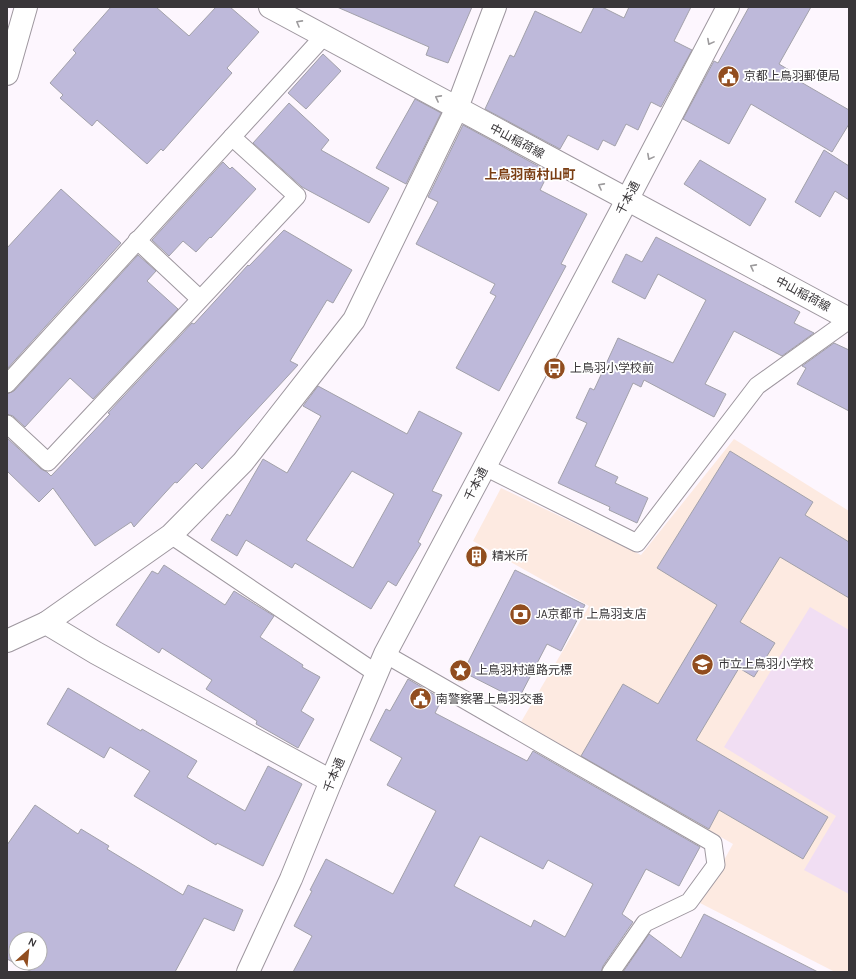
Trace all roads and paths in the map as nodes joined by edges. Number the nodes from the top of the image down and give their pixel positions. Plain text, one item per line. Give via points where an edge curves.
1 (26, 7) edge
2 (270, 7) edge
3 (495, 7) edge
4 (728, 7) edge
5 (324, 36) junction
6 (7, 74) edge
7 (457, 108) junction
8 (232, 137) junction
9 (627, 200) junction
10 (137, 240) junction
11 (200, 299) junction
12 (849, 319) edge
13 (7, 384) edge
14 (7, 424) edge
15 (485, 467) junction
16 (171, 535) junction
17 (46, 622) junction
18 (7, 641) edge
19 (381, 664) junction
20 (331, 781) junction
21 (248, 972) edge
22 (611, 972) edge

1 - 6 street
5 -> 2 street, 中山稲荷線
3 - 7 street
4 -> 9 street, 千本通
7 -> 5 street, 中山稲荷線
5 - 8 lane
9 -> 7 street, 中山稲荷線
7 - 16 street via 354,320 243,462
8 - 10 lane
8 - 11 lane via 296,196
12 -> 9 street, 中山稲荷線
9 - 15 street, 千本通
10 - 11 lane
10 - 13 lane
11 - 14 lane via 48,462
12 - 15 lane via 757,386 637,543
15 - 19 street, 千本通
16 - 17 street
16 - 19 lane
17 - 18 street
17 - 20 street via 96,653
19 - 20 street, 千本通
19 - 22 lane via 713,844 716,865 689,902 645,923
20 - 21 street, 千本通 via 291,879

